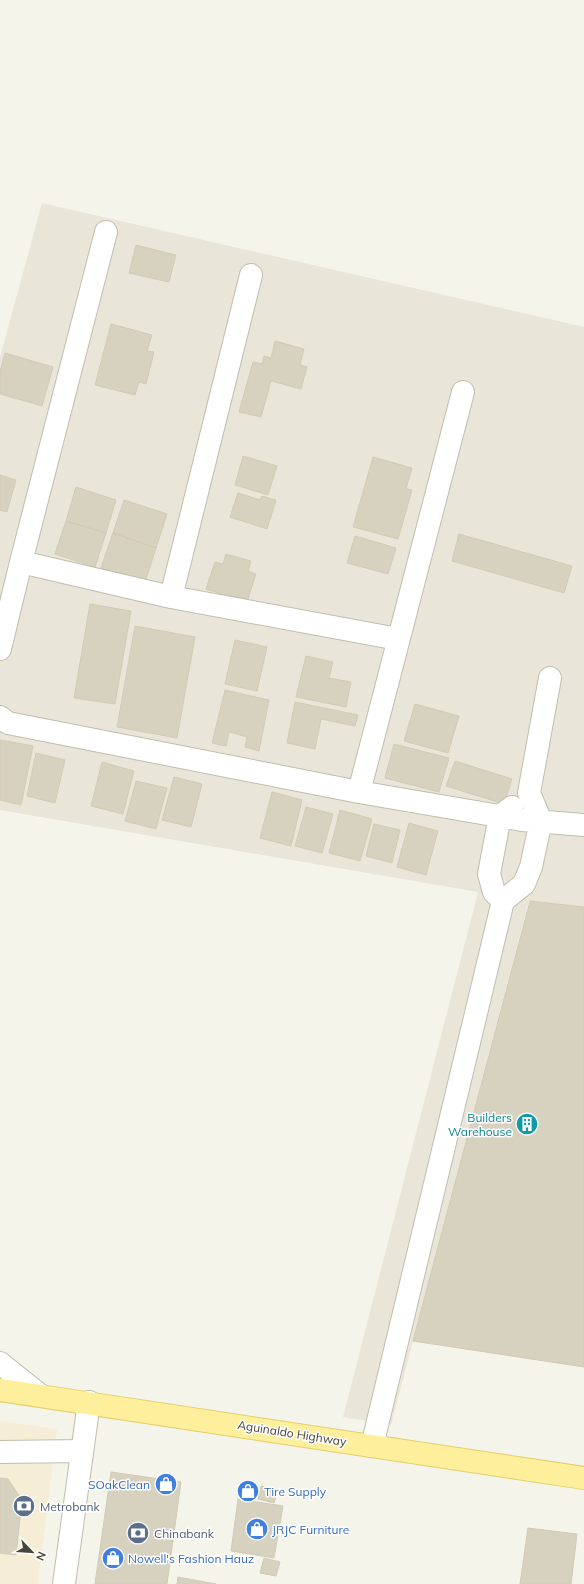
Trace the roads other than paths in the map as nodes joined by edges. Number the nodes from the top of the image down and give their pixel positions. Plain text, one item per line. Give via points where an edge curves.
1 (106, 232) dead end
2 (251, 275) dead end
3 (463, 392) dead end
4 (21, 562) junction
5 (171, 597) junction
6 (398, 639) junction
7 (0, 649) edge
8 (550, 678) dead end
9 (0, 717) edge
10 (359, 792) junction
11 (529, 793) junction
12 (500, 816) junction
13 (541, 821) junction
14 (584, 825) edge
15 (503, 901) junction
16 (0, 1363) edge
17 (0, 1390) edge
18 (40, 1395) junction
19 (89, 1402) junction
20 (372, 1446) junction
21 (82, 1451) junction
22 (0, 1452) edge
23 (584, 1478) edge
24 (64, 1584) edge

1 - 4 street
2 - 5 street
3 - 6 street
4 - 5 street
4 - 7 street
5 - 6 street
6 - 10 street
8 - 11 street
9 - 10 street via 8,723
10 - 12 street
11 - 12 street
11 - 13 street
12 - 13 street
12 - 15 street via 489,874 494,892
13 - 14 street
13 - 15 street via 531,867 524,884
15 - 20 street
16 - 18 street
17 - 18 main road, Aguinaldo Highway
18 - 19 main road, Aguinaldo Highway
19 - 20 main road, Aguinaldo Highway
19 - 21 street
20 - 23 main road, Aguinaldo Highway
21 - 22 street
21 - 24 street

